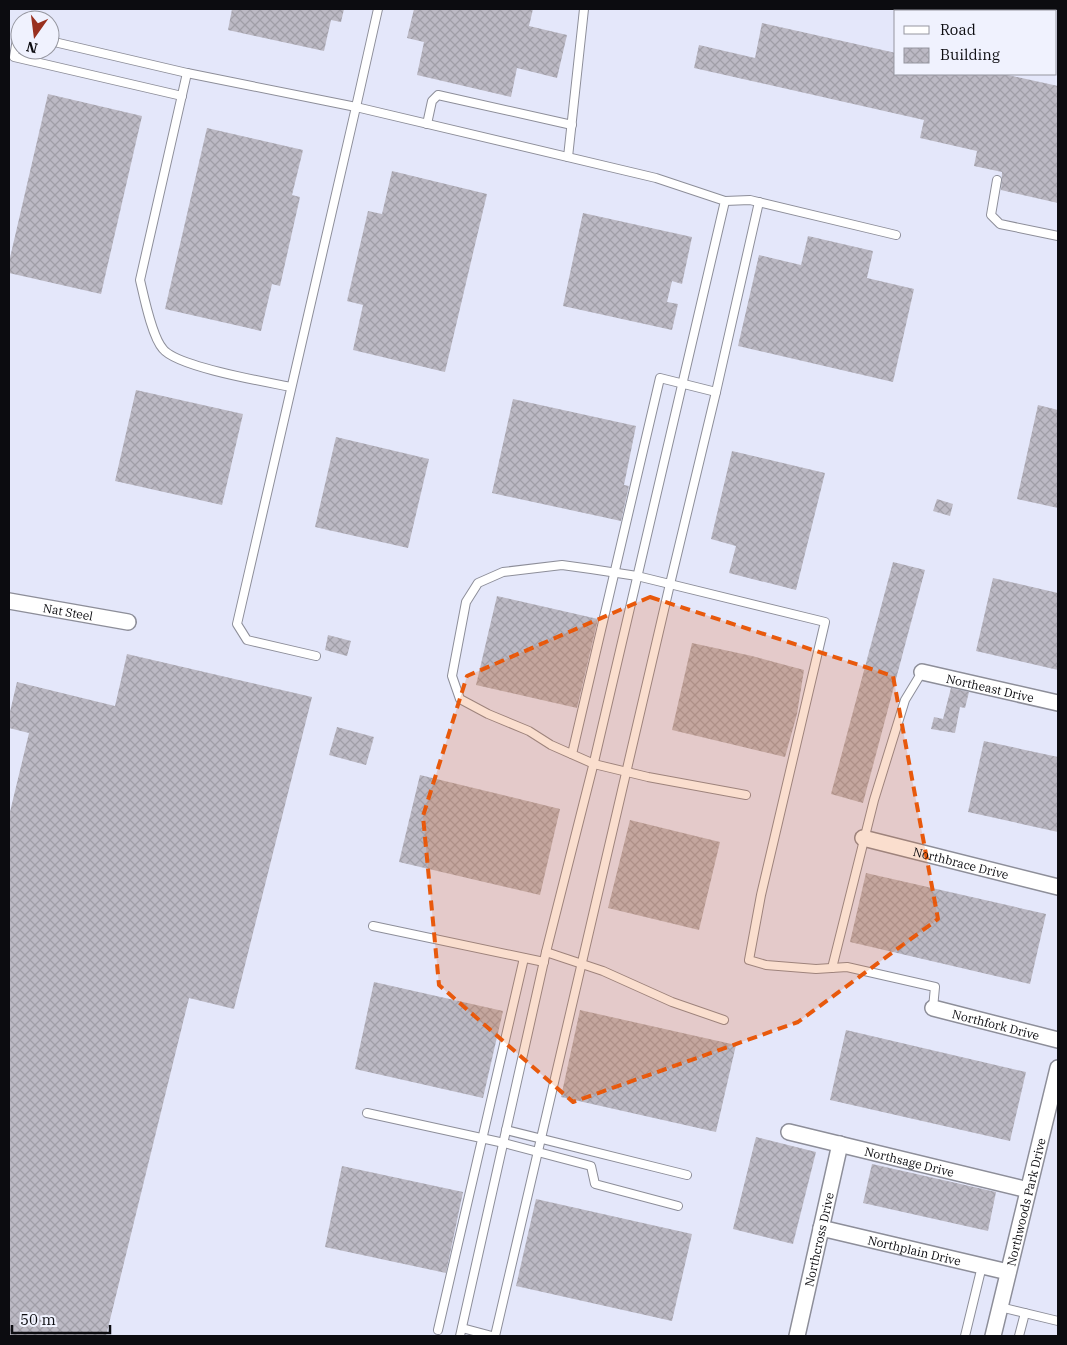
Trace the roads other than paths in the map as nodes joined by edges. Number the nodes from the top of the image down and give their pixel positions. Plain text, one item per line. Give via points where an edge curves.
1 (378, 9) edge
2 (584, 9) edge
3 (60, 43) edge
4 (27, 60) edge
5 (187, 73) junction
6 (182, 96) junction
7 (356, 107) junction
8 (427, 124) junction
9 (572, 125) junction
10 (568, 157) junction
11 (997, 180) dead end
12 (725, 201) junction
13 (759, 202) junction
14 (896, 235) dead end
15 (1058, 236) edge
16 (682, 384) junction
17 (291, 387) junction
18 (716, 392) junction
19 (615, 572) junction
20 (638, 576) junction
21 (670, 584) junction
22 (9, 601) edge
23 (128, 622) dead end
24 (316, 656) dead end
25 (922, 672) joint
26 (1058, 703) edge
27 (572, 754) junction
28 (594, 764) junction
29 (628, 772) junction
30 (746, 795) dead end
31 (863, 838) junction
32 (1058, 887) edge
33 (374, 926) dead end
34 (546, 952) junction
35 (524, 958) junction
36 (544, 962) junction
37 (582, 964) junction
38 (832, 968) junction
39 (933, 1008) joint
40 (724, 1020) dead end
41 (1058, 1040) edge
42 (1058, 1068) edge
43 (367, 1113) dead end
44 (506, 1130) junction
45 (789, 1132) dead end
46 (483, 1138) junction
47 (542, 1139) junction
48 (504, 1143) junction
49 (840, 1144) junction
50 (539, 1152) junction
51 (687, 1175) dead end
52 (1028, 1190) junction
53 (678, 1206) dead end
54 (821, 1228) junction
55 (982, 1266) junction
56 (1008, 1272) junction
57 (1000, 1307) junction
58 (1025, 1313) junction
59 (1058, 1321) edge
60 (462, 1328) junction
61 (438, 1330) dead end
62 (460, 1336) edge
63 (494, 1336) edge
64 (797, 1336) edge
65 (965, 1336) edge
66 (993, 1336) edge
67 (1020, 1336) edge

1 - 7 lane
2 - 9 lane
3 - 5 lane
4 - 6 lane
5 - 6 lane
5 - 7 lane
6 - 17 lane via 140,280 157,338 162,349 175,359
7 - 8 lane
7 - 17 lane
8 - 9 lane via 432,101 438,96
8 - 10 lane
9 - 10 lane
10 - 12 lane via 656,178
11 - 15 lane via 991,215 1000,224
12 - 13 lane
12 - 16 lane
13 - 14 lane
13 - 18 lane
16 - 18 lane
16 - 19 lane via 660,378
16 - 20 lane
17 - 24 lane via 237,624 247,640
18 - 21 lane
19 - 20 lane
19 - 27 lane
19 - 27 lane via 562,564 503,572 478,583 466,602 452,676 460,700
20 - 21 lane
20 - 28 lane
21 - 29 lane
21 - 38 lane via 825,622 749,960 766,965
22 - 23 street, Nat Steel
25 - 26 street, Northeast Drive
25 - 31 lane via 905,700
27 - 28 lane
28 - 29 lane
28 - 34 lane
29 - 30 lane
29 - 37 lane
31 - 32 street, Northbrace Drive
31 - 38 lane
33 - 35 lane
34 - 36 lane
34 - 37 lane
35 - 36 lane
35 - 46 lane
36 - 44 lane
37 - 40 lane
37 - 47 lane
38 - 39 lane via 846,966 935,988
39 - 41 street, Northfork Drive
42 - 52 street, Northwoods Park Drive
43 - 46 lane
44 - 47 lane
44 - 48 lane
45 - 49 street, Northsage Drive
46 - 48 lane
46 - 61 lane
47 - 50 lane
47 - 51 lane
48 - 50 lane
48 - 60 lane
49 - 52 street, Northsage Drive
49 - 54 street, Northcross Drive
50 - 53 lane via 591,1166 595,1184
50 - 63 lane
52 - 56 street, Northwoods Park Drive
54 - 55 street, Northplain Drive
54 - 64 street, Northcross Drive
55 - 56 street, Northplain Drive
55 - 65 lane
56 - 57 street, Northwoods Park Drive
57 - 58 lane
57 - 66 street, Northwoods Park Drive
58 - 59 lane
58 - 67 lane
60 - 62 lane
60 - 63 lane

